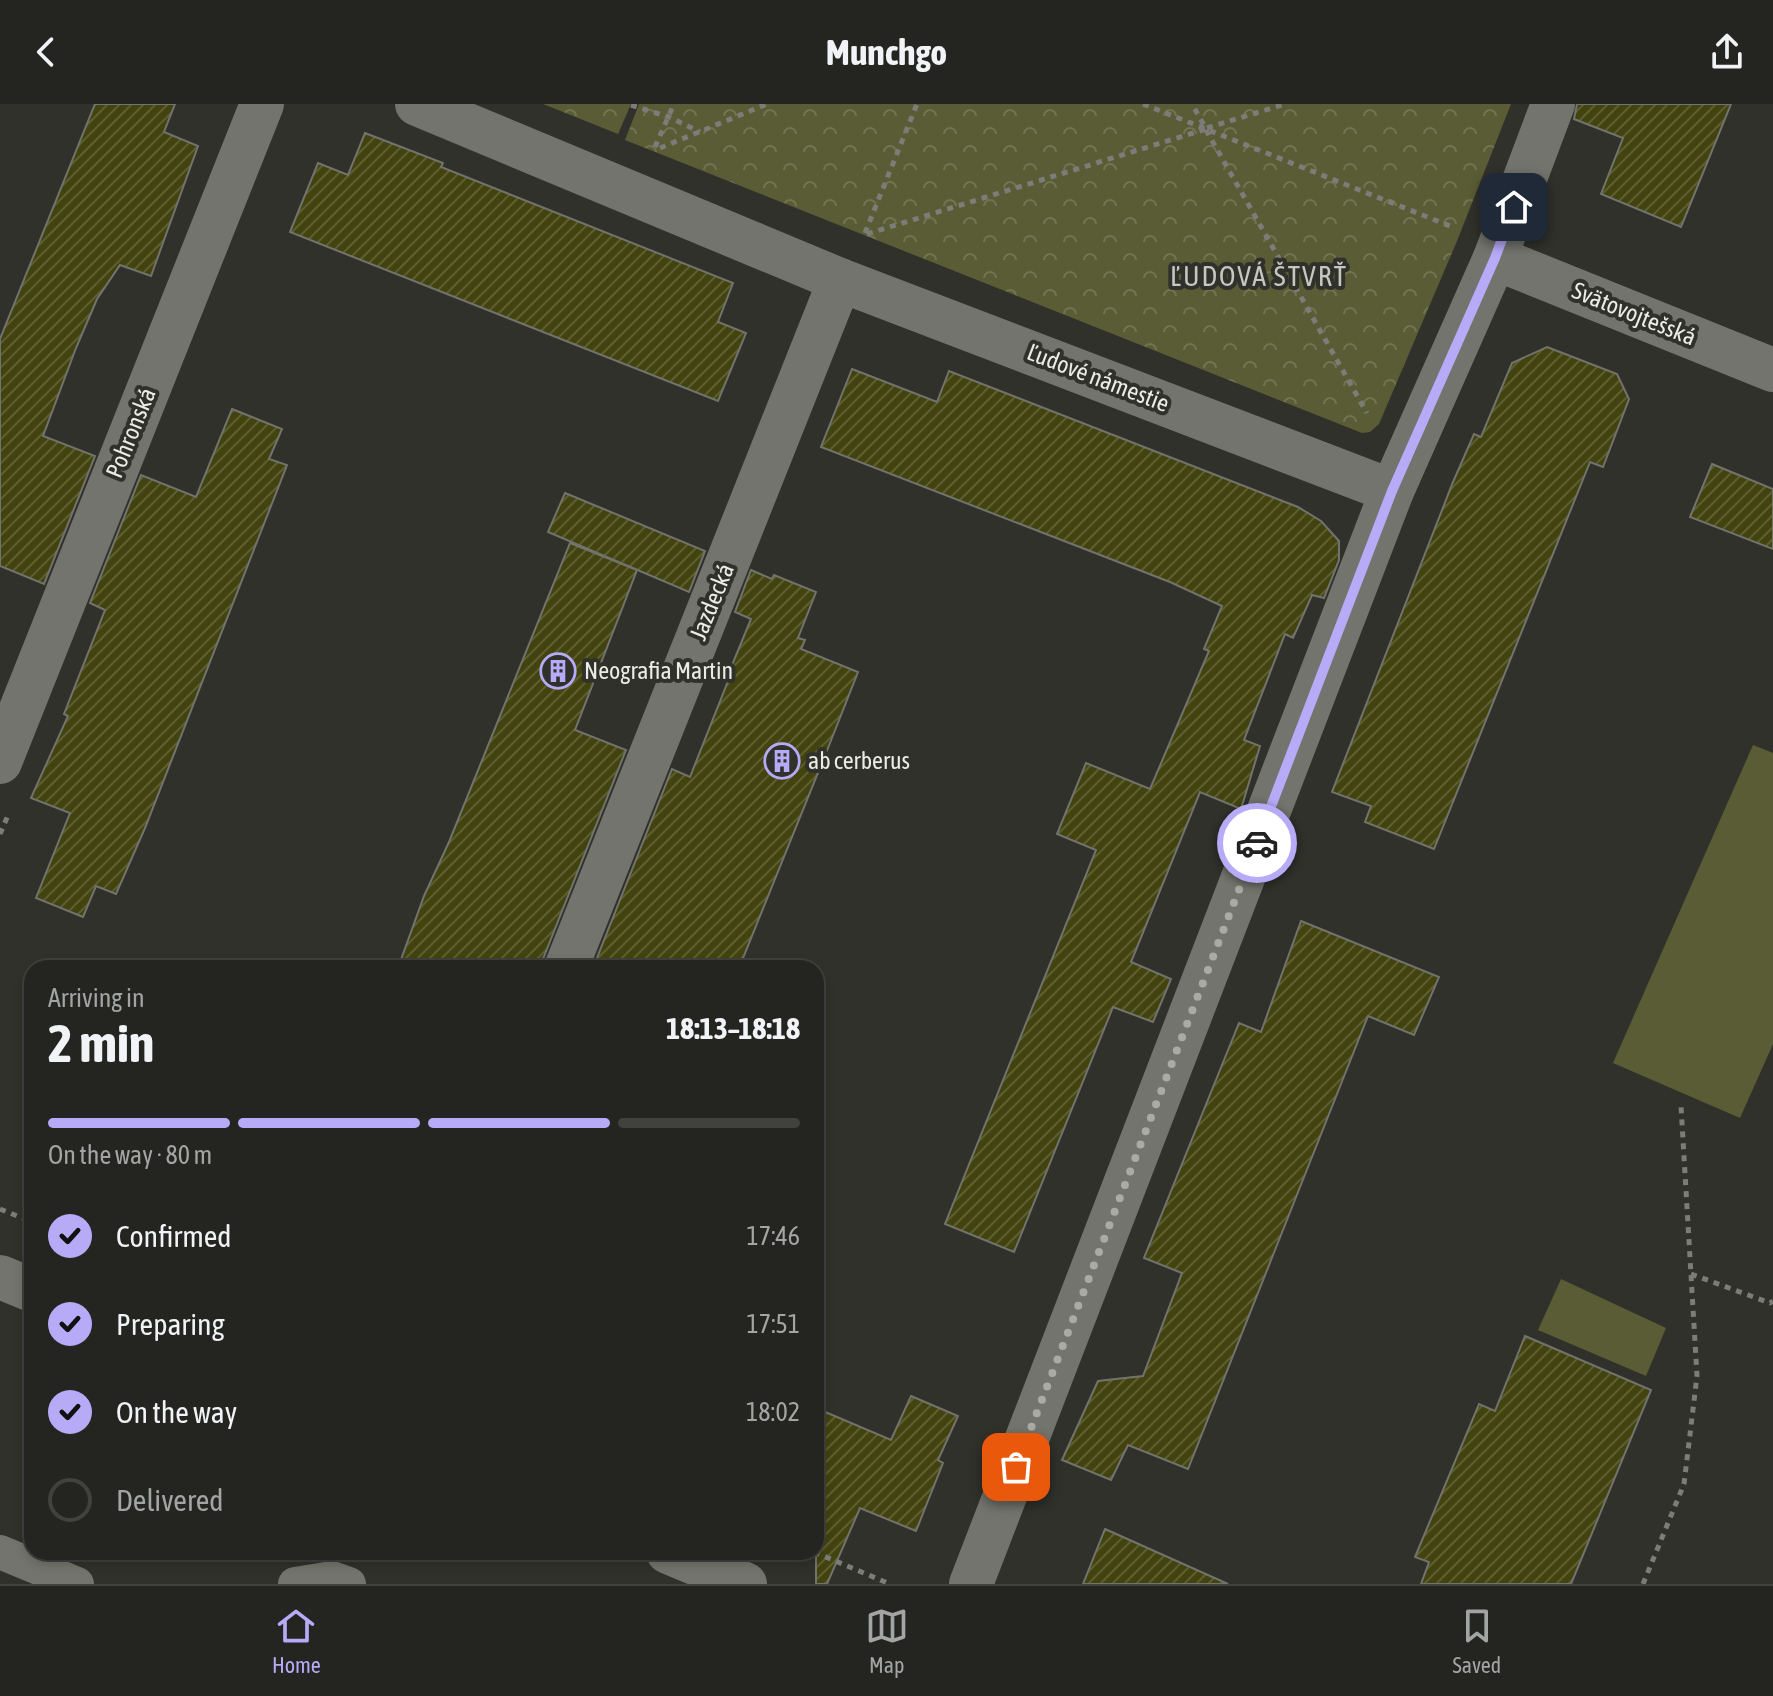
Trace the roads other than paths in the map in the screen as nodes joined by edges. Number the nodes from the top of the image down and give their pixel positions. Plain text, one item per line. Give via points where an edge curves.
1 (262, 104) edge
2 (417, 104) edge
3 (1553, 104) edge
4 (1495, 258) junction
5 (840, 280) junction
6 (1773, 370) edge
7 (1392, 491) junction
8 (0, 762) edge
9 (569, 960) edge
10 (0, 1277) edge
11 (24, 1287) edge
12 (0, 1552) edge
13 (687, 1560) edge
14 (77, 1584) edge
15 (295, 1584) edge
16 (349, 1584) edge
17 (745, 1584) edge
18 (971, 1584) edge

1 - 8 street, Pohronská
2 - 5 street, Ľudové námestie
3 - 4 street
4 - 6 street, Svätovojtešská
4 - 7 street
5 - 7 street, Ľudové námestie
5 - 9 street, Jazdecká
7 - 18 street
10 - 11 street
12 - 14 lane
13 - 17 street
15 - 16 lane via 332,1578

